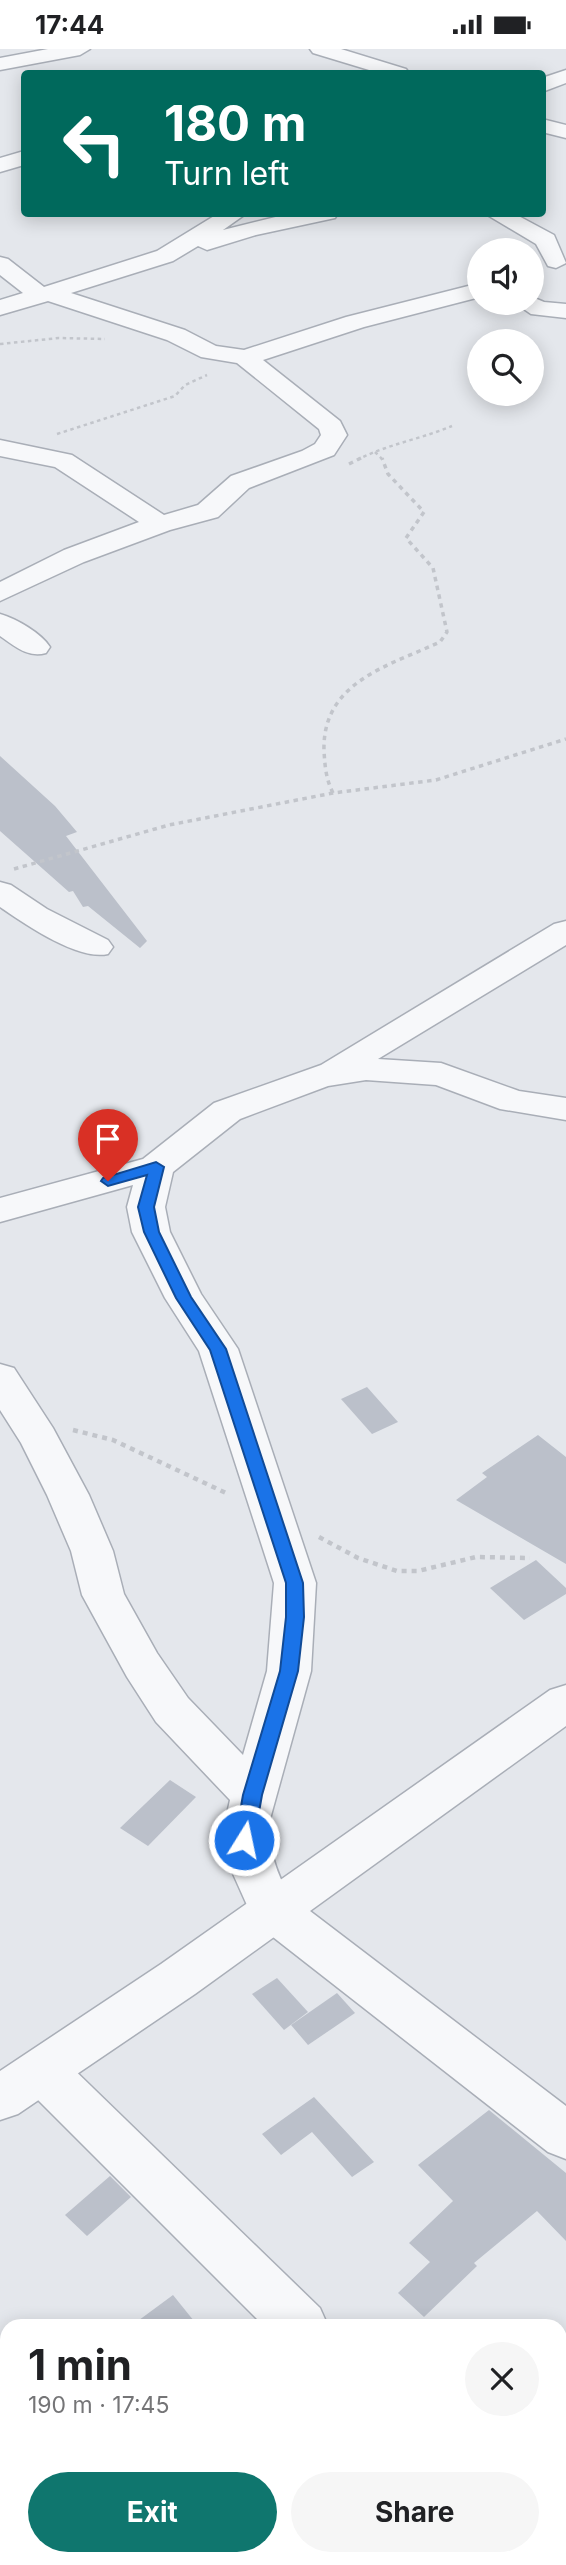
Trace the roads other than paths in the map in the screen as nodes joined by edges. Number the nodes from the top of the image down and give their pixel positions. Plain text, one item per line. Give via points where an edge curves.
1 (80, 49) edge
2 (320, 49) edge
3 (35, 57) junction
4 (0, 64) edge
5 (70, 70) dead end
6 (389, 70) edge
7 (566, 76) edge
8 (546, 84) edge
9 (546, 126) edge
10 (566, 132) edge
11 (21, 159) edge
12 (0, 165) edge
13 (229, 217) edge
14 (308, 217) edge
15 (502, 217) edge
16 (165, 256) junction
17 (0, 264) edge
18 (556, 264) edge
19 (467, 293) edge
20 (45, 295) junction
21 (0, 309) edge
22 (544, 309) edge
23 (566, 311) edge
24 (247, 359) junction
25 (7, 449) edge
26 (160, 524) junction
27 (0, 593) edge
28 (0, 622) edge
29 (36, 647) dead end
30 (7, 881) edge
31 (566, 932) edge
32 (96, 947) dead end
33 (321, 1076) junction
34 (566, 1109) edge
35 (156, 1167) junction
36 (0, 1210) edge
37 (5, 1388) edge
38 (566, 1702) edge
39 (253, 1795) junction
40 (272, 1909) junction
41 (42, 2071) junction
42 (0, 2098) edge
43 (566, 2136) edge
44 (294, 2319) edge

1 - 3 street
2 - 6 street
3 - 4 street
3 - 5 street
7 - 8 street
9 - 10 street
11 - 12 street
13 - 16 street
14 - 16 street
15 - 18 street via 545,240
16 - 20 street
17 - 20 street
19 - 24 street via 355,322
20 - 21 street
20 - 24 street via 176,335 210,352
22 - 23 street
24 - 26 street via 331,426 331,442 311,457 240,482 208,511
25 - 26 street via 63,461
26 - 27 street via 74,556
28 - 29 street
30 - 32 street via 35,916
31 - 33 street
33 - 34 street via 366,1069 441,1074 513,1101
33 - 35 street via 228,1111
35 - 36 street
35 - 39 street via 146,1207 152,1232 184,1298 218,1349 295,1583 289,1671
37 - 39 street via 39,1438 68,1495 92,1551 103,1595 142,1665 172,1710
38 - 40 street
39 - 40 street via 244,1840 250,1868
40 - 41 street
40 - 43 street
41 - 42 street
41 - 44 street

